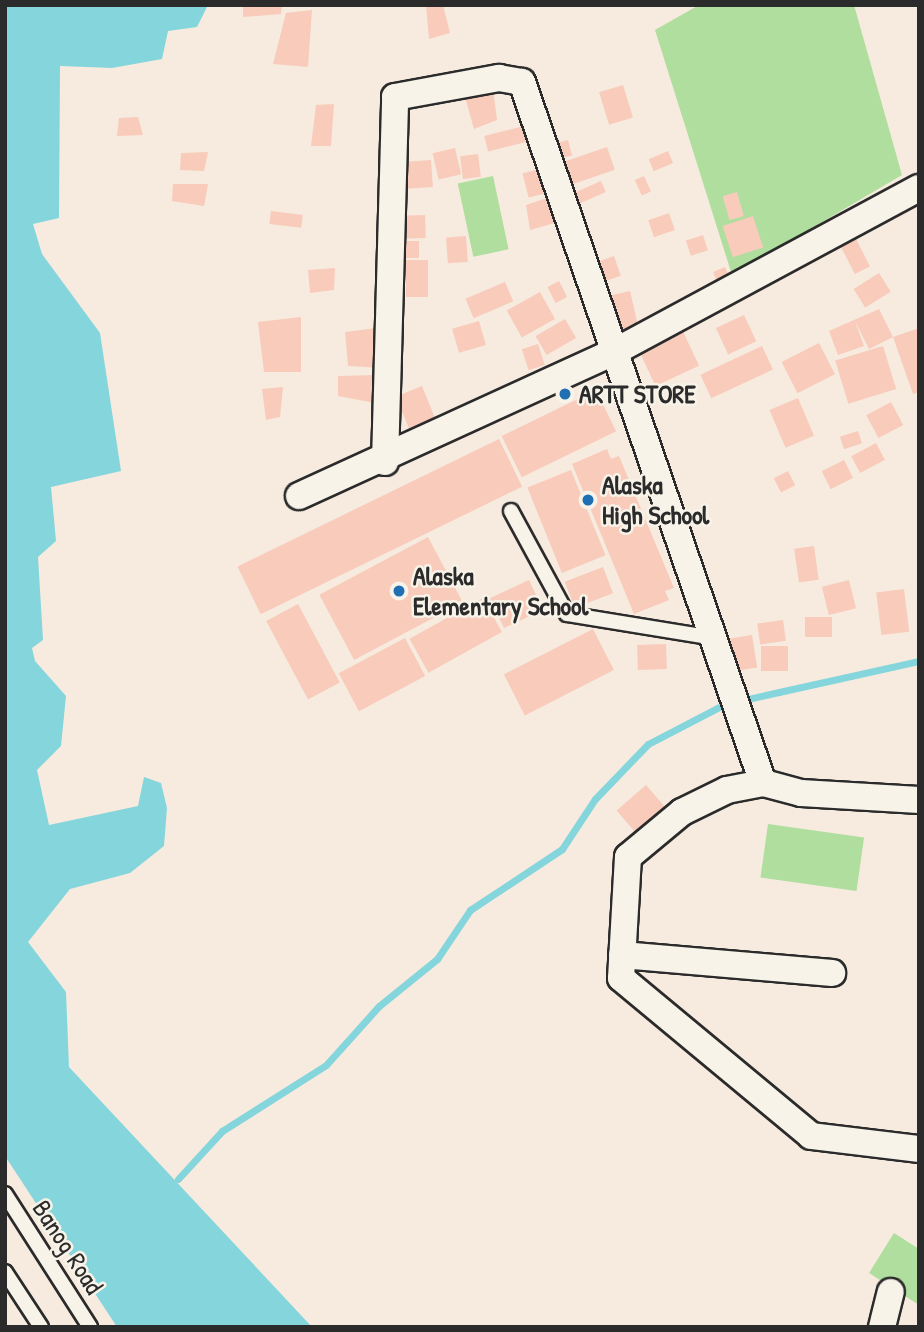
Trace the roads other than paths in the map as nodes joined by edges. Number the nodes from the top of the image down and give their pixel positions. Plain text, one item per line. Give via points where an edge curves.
1 (919, 188) edge
2 (616, 351) junction
3 (385, 462) junction
4 (299, 496) dead end
5 (511, 511) dead end
6 (714, 638) junction
7 (763, 783) junction
8 (919, 800) edge
9 (622, 955) junction
10 (832, 973) dead end
11 (919, 1149) edge
12 (5, 1194) edge
13 (5, 1272) edge
14 (891, 1292) dead end
15 (41, 1327) edge
16 (90, 1327) edge
17 (882, 1327) edge

1 - 2 street
2 - 3 street
2 - 3 street via 523,82 499,78 395,97
2 - 6 street
3 - 4 street
5 - 6 lane via 568,614
6 - 7 street
7 - 8 street via 801,793
7 - 9 street via 727,790 682,812 628,857
9 - 10 street
9 - 11 street via 621,978 628,988 811,1136
12 - 16 lane, Banog Road
13 - 15 lane
14 - 17 street

